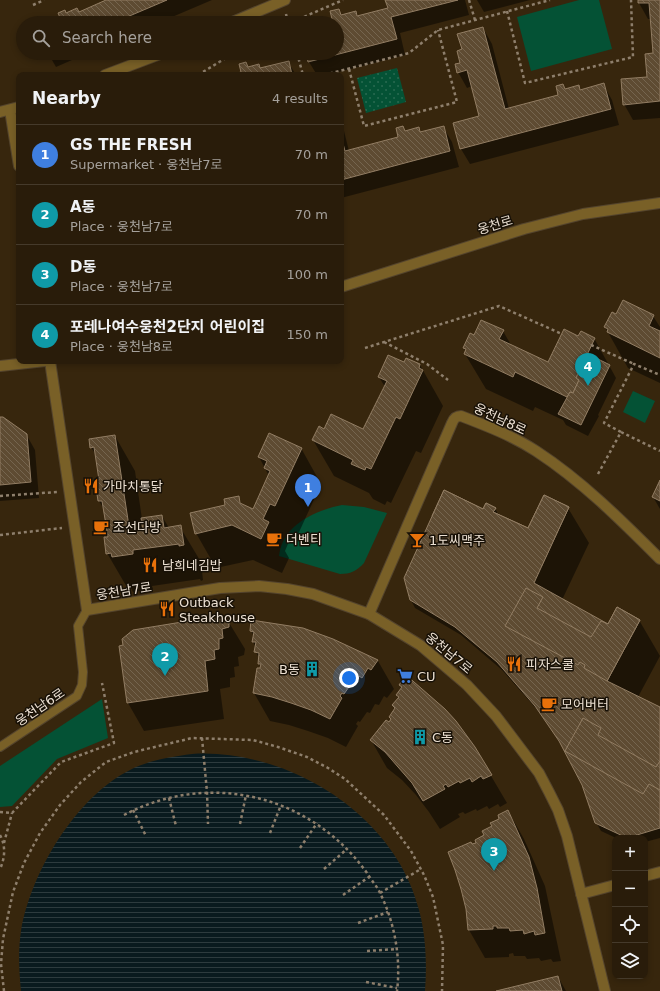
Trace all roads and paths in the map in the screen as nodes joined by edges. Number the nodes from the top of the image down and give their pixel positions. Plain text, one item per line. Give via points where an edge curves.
1 (44, 0) edge
2 (285, 0) edge
3 (343, 0) edge
4 (469, 0) edge
5 (550, 0) edge
6 (631, 0) edge
7 (34, 5) dead end
8 (507, 11) junction
9 (247, 16) edge
10 (306, 16) edge
11 (475, 20) junction
12 (438, 30) junction
13 (145, 60) edge
14 (223, 60) edge
15 (299, 60) edge
16 (349, 68) junction
17 (113, 72) edge
18 (203, 72) edge
19 (302, 72) edge
20 (335, 72) edge
21 (10, 110) edge
22 (16, 147) edge
23 (660, 203) edge
24 (344, 286) edge
25 (562, 334) dead end
26 (384, 342) junction
27 (591, 345) dead end
28 (365, 348) dead end
29 (18, 364) edge
30 (50, 364) edge
31 (634, 364) junction
32 (0, 366) edge
33 (660, 375) edge
34 (448, 380) dead end
35 (621, 432) junction
36 (660, 451) edge
37 (598, 474) dead end
38 (68, 491) junction
39 (0, 496) edge
40 (74, 526) junction
41 (0, 535) edge
42 (660, 559) edge
43 (86, 610) junction
44 (369, 614) junction
45 (102, 684) dead end
46 (202, 738) junction
47 (0, 747) edge
48 (207, 792) junction
49 (246, 795) junction
50 (169, 798) junction
51 (281, 805) junction
52 (133, 810) junction
53 (0, 812) edge
54 (12, 813) junction
55 (124, 815) dead end
56 (316, 823) junction
57 (208, 824) dead end
58 (240, 824) dead end
59 (176, 826) dead end
60 (270, 833) dead end
61 (0, 836) edge
62 (146, 836) dead end
63 (4, 843) junction
64 (300, 848) dead end
65 (347, 849) junction
66 (0, 869) edge
67 (324, 869) dead end
68 (421, 869) junction
69 (660, 872) edge
70 (648, 875) edge
71 (370, 878) junction
72 (612, 885) edge
73 (380, 893) junction
74 (581, 894) junction
75 (343, 895) dead end
76 (388, 912) junction
77 (358, 923) dead end
78 (397, 948) junction
79 (366, 951) dead end
80 (366, 982) dead end
81 (397, 989) edge
82 (4, 991) edge
83 (442, 991) edge
84 (605, 991) edge

1 - 7 path
2 - 9 street
3 - 10 path
4 - 11 path
5 - 8 path
6 - 8 path via 633,57 526,83
8 - 11 path
11 - 12 path
12 - 16 path via 409,53
12 - 16 path via 457,102 364,126
13 - 17 street
14 - 18 path
15 - 19 path
16 - 20 path
21 - 22 street
23 - 24 street, 웅천로 via 583,214 524,229
25 - 26 path via 499,306
26 - 28 path
26 - 34 path via 427,364
27 - 31 path
29 - 32 street
30 - 38 street
31 - 33 path
31 - 35 path via 604,423
35 - 36 path
35 - 37 path
38 - 39 path
38 - 40 street
40 - 41 path
40 - 43 street
42 - 44 street, 웅천남8로 via 601,502 535,451 497,430 457,416
43 - 44 street, 웅천남7로 via 220,588 259,586 313,594
43 - 47 lane, 웅천남6로 via 78,626 83,672 82,685 77,696
44 - 74 street, 웅천남7로 via 420,645 467,685 496,716 527,756 558,810
45 - 54 path via 114,743 61,762
46 - 48 path
46 - 68 path via 253,740 307,757 328,768 345,779 384,815
46 - 82 path via 153,747 106,762 81,782 60,805 40,833 13,892 3,939 1,964
48 - 49 path
48 - 50 path
48 - 57 path
49 - 51 path
49 - 58 path
50 - 52 path
50 - 59 path
51 - 56 path
51 - 60 path
52 - 55 path
52 - 62 path
53 - 54 path
54 - 63 path
56 - 64 path
56 - 65 path
61 - 63 path
63 - 66 path
65 - 67 path
65 - 71 path
68 - 73 path
68 - 83 path via 432,897 443,945
69 - 70 street
71 - 73 path
71 - 75 path
72 - 74 street
73 - 76 path
74 - 84 street, 웅천남7로
76 - 77 path
76 - 78 path
78 - 79 path
78 - 81 path
80 - 81 path

